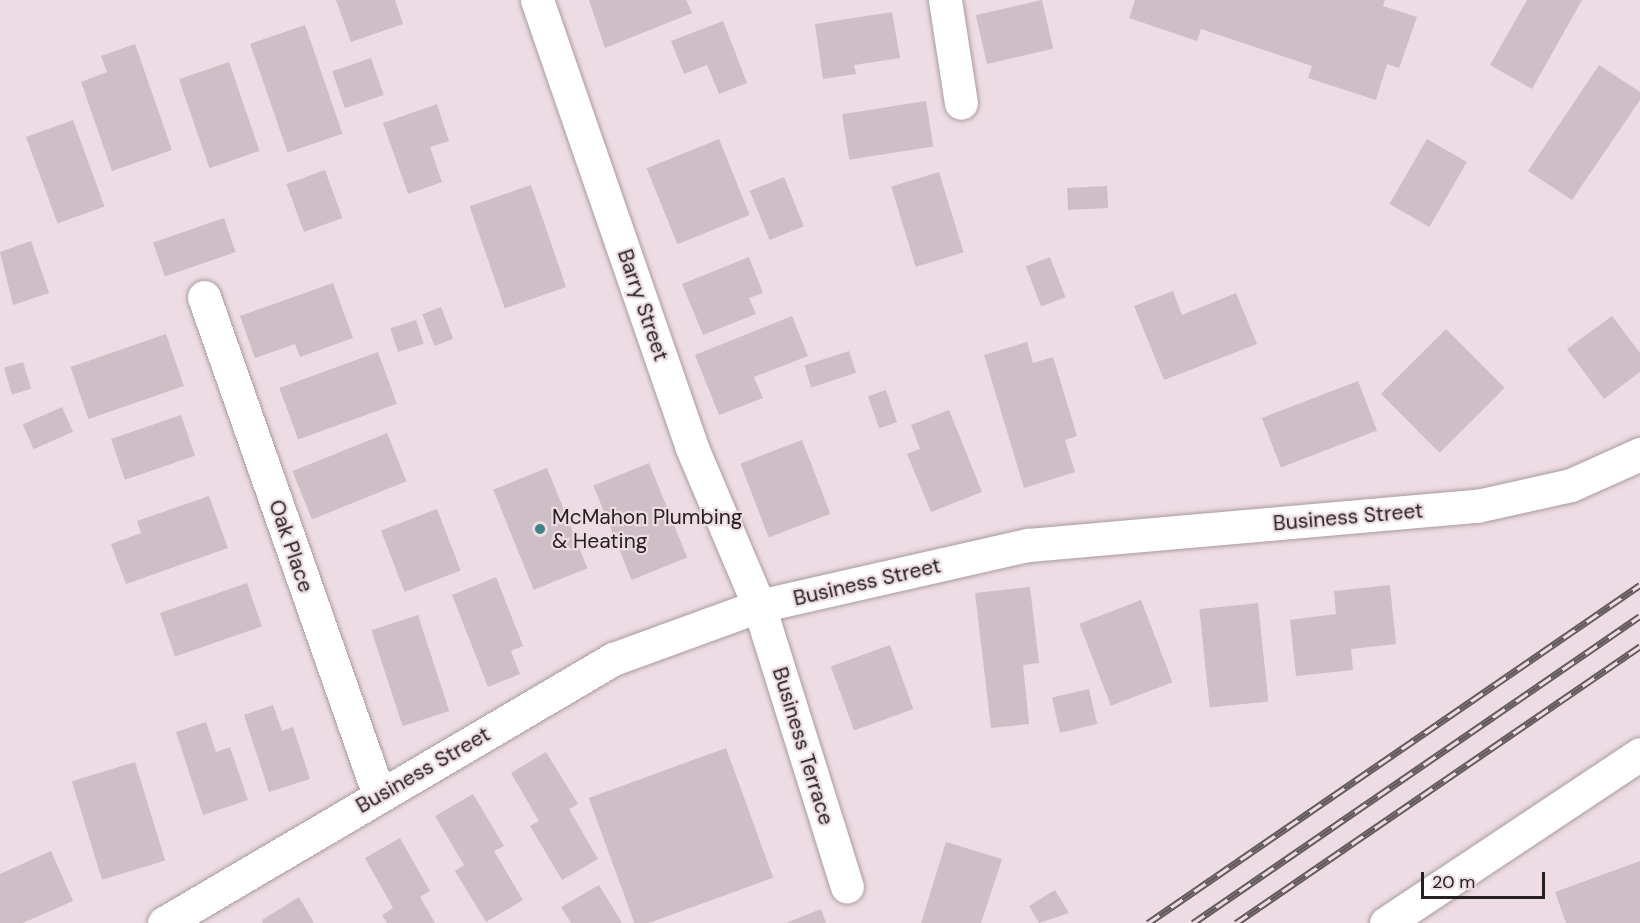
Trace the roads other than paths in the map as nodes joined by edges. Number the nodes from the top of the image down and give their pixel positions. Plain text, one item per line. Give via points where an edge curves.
1 (537, 0) edge
2 (945, 0) edge
3 (961, 103) dead end
4 (204, 297) dead end
5 (1640, 454) edge
6 (759, 606) junction
7 (1640, 754) edge
8 (379, 795) junction
9 (847, 886) dead end
10 (209, 912) edge
11 (164, 923) edge
12 (1386, 923) edge

1 - 6 street, Barry Street via 692,448
2 - 3 street
4 - 8 street, Oak Place
5 - 6 street, Business Street via 1571,485 1477,506 1028,545
6 - 8 street, Business Street via 613,659
6 - 9 street, Business Terrace
7 - 12 street
8 - 10 street, Business Street
10 - 11 street, Business Street

